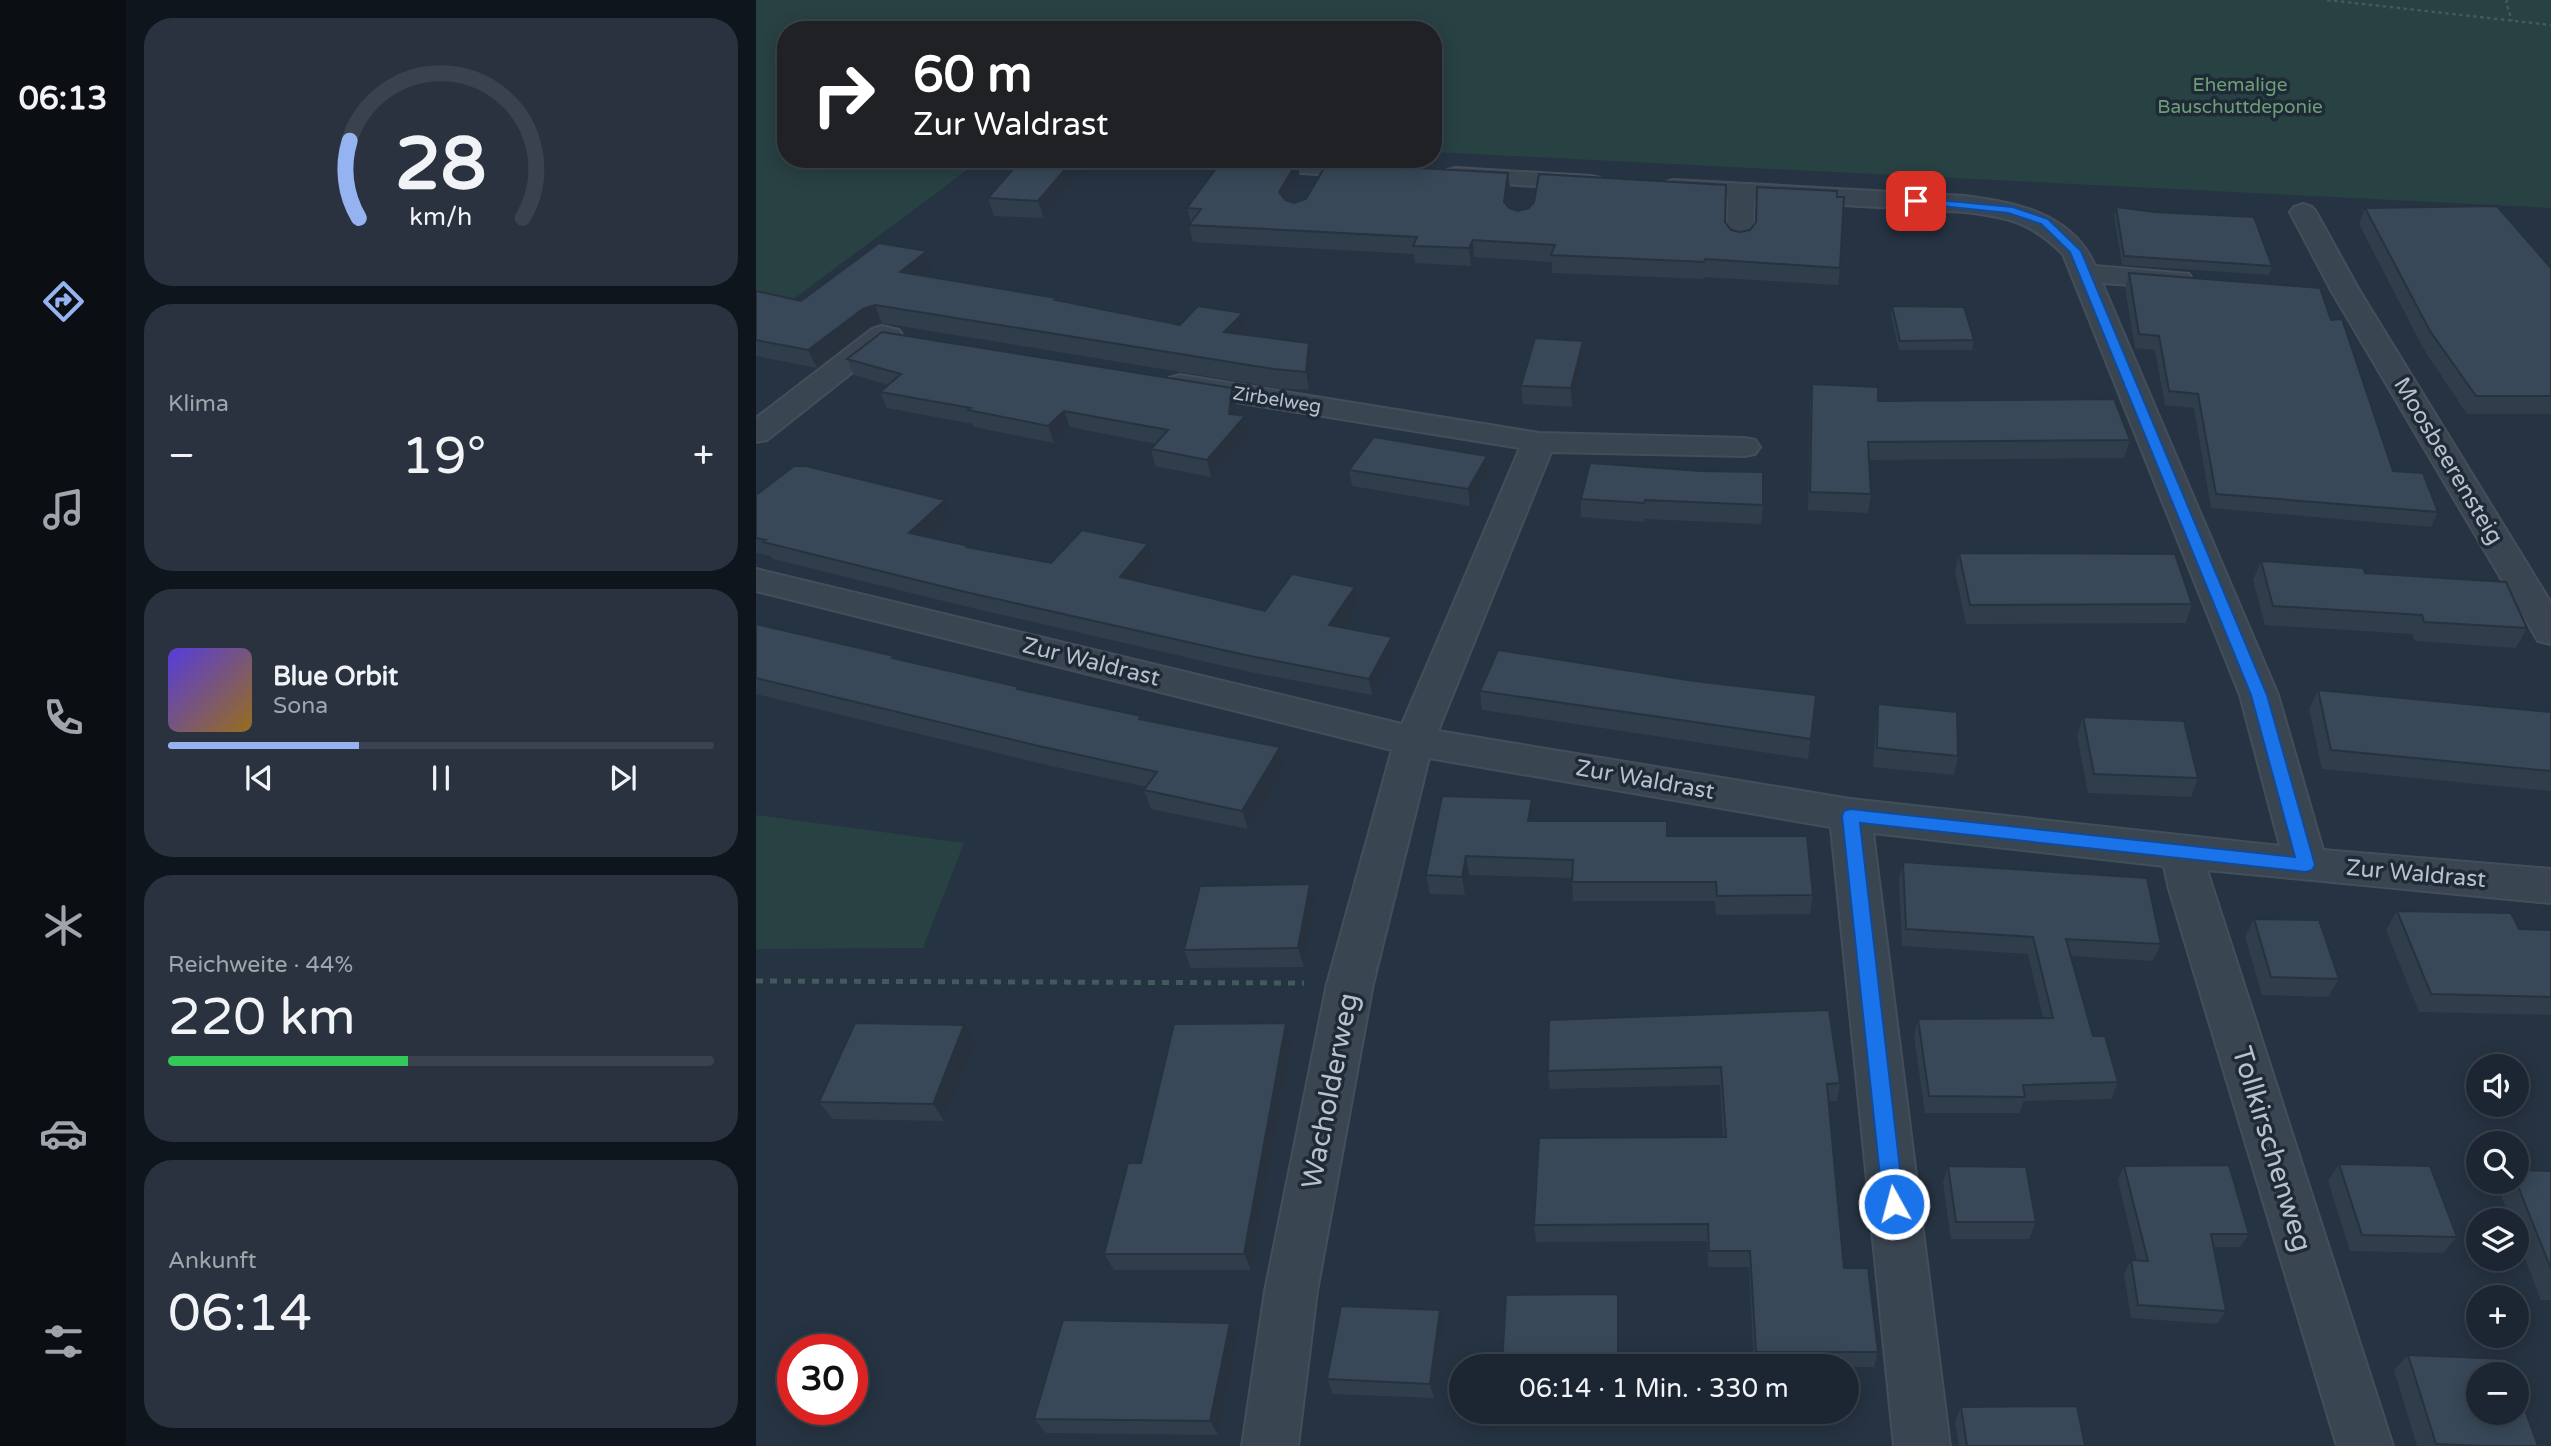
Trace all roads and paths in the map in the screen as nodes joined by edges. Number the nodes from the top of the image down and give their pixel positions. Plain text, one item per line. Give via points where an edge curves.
1 (2327, 0) edge
2 (2508, 0) edge
3 (2512, 21) junction
4 (2551, 25) edge
5 (1251, 168) edge
6 (1404, 172) edge
7 (1432, 174) edge
8 (1527, 180) junction
9 (1621, 185) edge
10 (1647, 186) edge
11 (1741, 191) junction
12 (1522, 205) dead end
13 (2302, 212) dead end
14 (1740, 238) edge
15 (2087, 274) junction
16 (2210, 282) edge
17 (923, 342) edge
18 (1153, 380) edge
19 (756, 433) edge
20 (1539, 442) junction
21 (1744, 447) dead end
22 (756, 580) edge
23 (2551, 632) edge
24 (1414, 741) junction
25 (1850, 816) junction
26 (2182, 852) junction
27 (2306, 865) junction
28 (2551, 886) edge
29 (756, 981) edge
30 (1350, 984) junction
31 (1270, 1446) edge
32 (1922, 1446) edge
33 (2365, 1446) edge

1 - 3 path
2 - 3 path
3 - 4 path
5 - 6 street via 1316,178
7 - 8 street
8 - 9 street
8 - 12 street
10 - 11 street
11 - 14 street
11 - 15 street via 2010,209 2057,232 2075,251
13 - 23 street, Moosbeerensteig via 2332,289
15 - 16 street
15 - 27 street via 2259,695
17 - 19 street via 882,335
18 - 20 street, Zirbelweg
20 - 21 street, Zirbelweg
20 - 24 street
22 - 24 street, Zur Waldrast
24 - 25 street, Zur Waldrast
24 - 30 street, Wacholderweg
25 - 26 street, Zur Waldrast
25 - 32 street
26 - 27 street, Zur Waldrast
26 - 33 street, Tollkirschenweg
27 - 28 street, Zur Waldrast
29 - 30 path
30 - 31 street, Wacholderweg via 1291,1291

